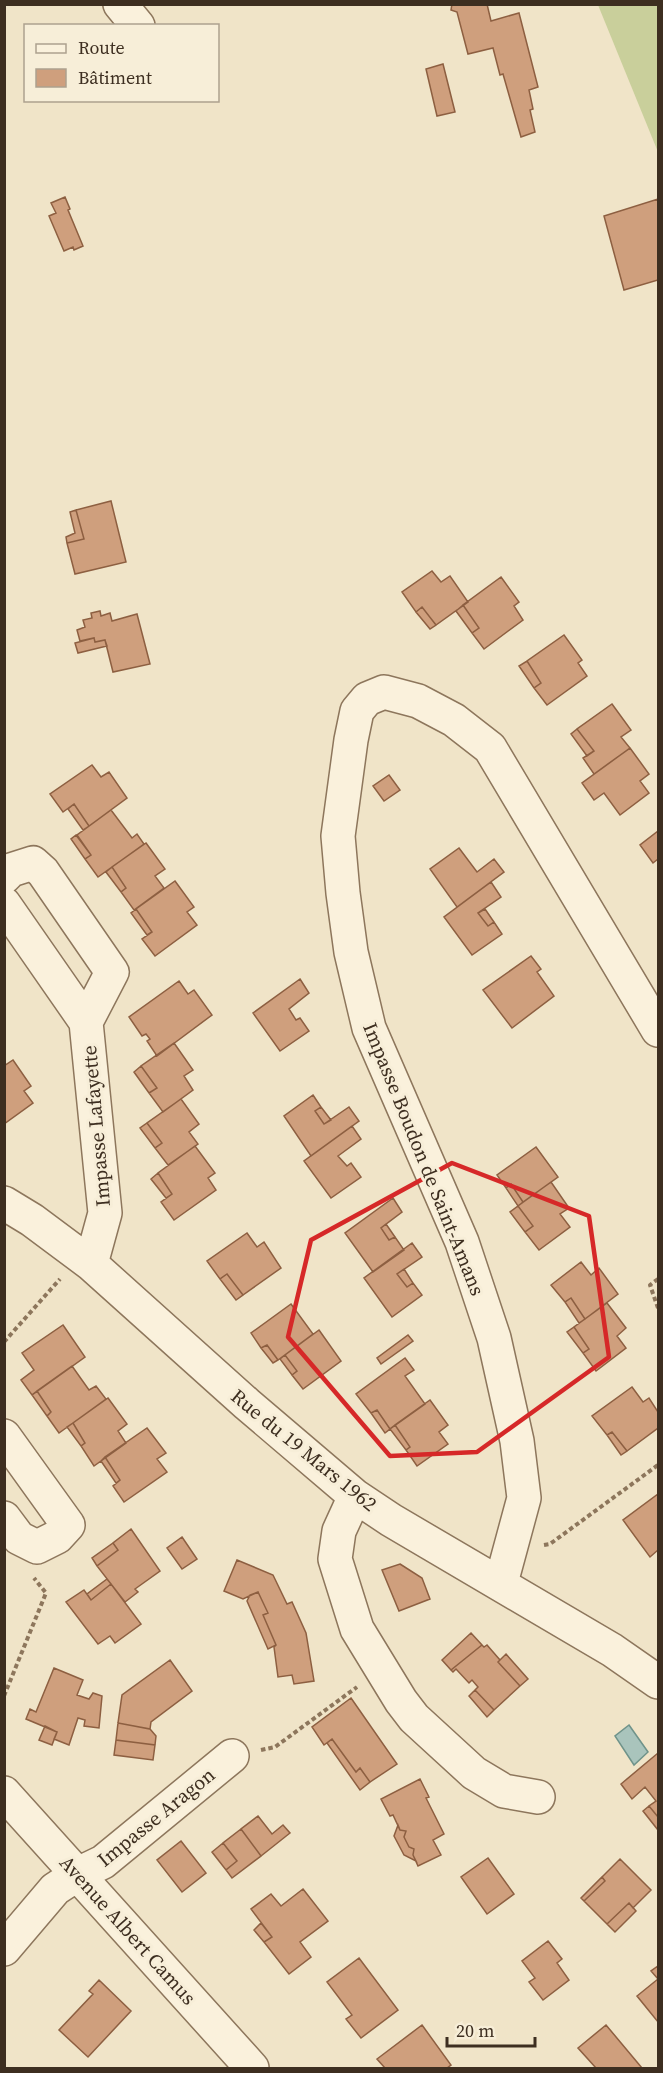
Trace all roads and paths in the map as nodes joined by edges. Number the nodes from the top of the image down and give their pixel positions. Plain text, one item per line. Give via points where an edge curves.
1 (120, 4) edge
2 (136, 24) edge
3 (4, 877) edge
4 (4, 904) edge
5 (86, 1022) junction
6 (658, 1030) edge
7 (4, 1203) edge
8 (86, 1260) junction
9 (658, 1279) edge
10 (658, 1308) edge
11 (4, 1342) edge
12 (4, 1436) edge
13 (658, 1465) edge
14 (355, 1496) junction
15 (4, 1518) edge
16 (27, 1542) junction
17 (511, 1550) junction
18 (501, 1583) junction
19 (382, 1669) junction
20 (658, 1682) edge
21 (4, 1696) edge
22 (232, 1756) joint
23 (4, 1793) edge
24 (538, 1797) dead end
25 (78, 1874) junction
26 (4, 1949) edge
27 (252, 2068) edge

1 - 2 street
3 - 5 street, Impasse Lafayette via 11,870 33,863 112,972
4 - 5 street, Impasse Lafayette
5 - 8 street, Impasse Lafayette via 105,1213
6 - 17 street, Impasse Boudon de Saint-Amans via 490,748 454,720 418,701 384,692 367,699 357,711 338,836 351,952 369,1028 462,1242 494,1338 517,1441 524,1498
7 - 8 street, Rue du 19 Mars 1962
8 - 11 path
8 - 14 street, Rue du 19 Mars 1962
9 - 10 path via 650,1285
12 - 16 street via 68,1525 57,1537 37,1547
13 - 17 path via 550,1544
14 - 18 street, Rue du 19 Mars 1962
14 - 19 street via 339,1531 335,1559 357,1629
15 - 16 street via 19,1538
16 - 21 path via 32,1576 46,1593
17 - 18 street, Impasse Boudon de Saint-Amans
18 - 20 street, Rue du 19 Mars 1962
19 - 22 path via 274,1747
19 - 24 street via 414,1718 474,1773 504,1791
22 - 25 street, Impasse Aragon via 103,1862
23 - 25 street, Avenue Albert Camus
25 - 26 street, Impasse Aragon via 55,1889
25 - 27 street, Avenue Albert Camus

